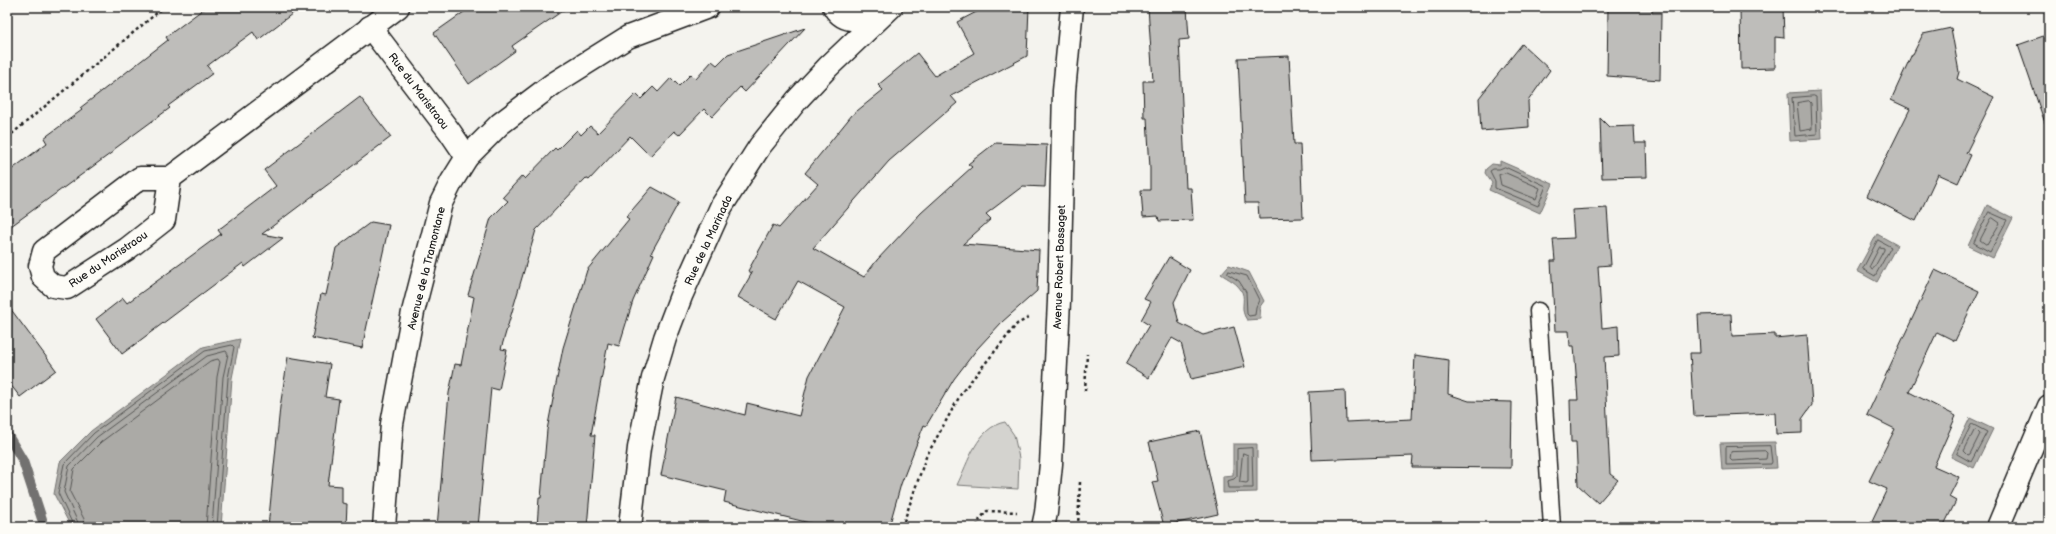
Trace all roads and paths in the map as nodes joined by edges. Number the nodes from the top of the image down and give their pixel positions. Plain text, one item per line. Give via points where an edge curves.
1 (164, 7) edge
2 (398, 7) edge
3 (708, 7) edge
4 (834, 7) edge
5 (1072, 7) edge
6 (887, 11) edge
7 (370, 27) junction
8 (7, 138) edge
9 (467, 157) junction
10 (170, 178) junction
11 (1059, 301) junction
12 (1538, 311) dead end
13 (2049, 406) edge
14 (7, 483) edge
15 (1045, 520) edge
16 (11, 527) edge
17 (384, 527) edge
18 (630, 527) edge
19 (902, 527) edge
20 (977, 527) edge
21 (1552, 527) edge
22 (1998, 527) edge

1 - 8 path
2 - 7 street
3 - 9 street, Avenue de la Tramontane via 628,37 553,84 500,124
4 - 6 street via 850,20 863,20
5 - 11 street, Avenue Robert Bassaget via 1064,91
6 - 18 street, Rue de la Marinada via 797,100 760,146 721,207 681,296 653,378 639,448
7 - 9 street, Rue du Maristraou
7 - 10 street
9 - 17 street, Avenue de la Tramontane via 441,203 413,312 392,424
10 - 10 street, Rue du Maristraou via 140,178 44,250 40,266 43,277 53,286 67,288 127,249 164,220
11 - 15 street, Avenue Robert Bassaget via 1051,464
11 - 19 path via 1017,324 962,392 926,457
12 - 21 lane
13 - 22 street
14 - 16 path
15 - 20 path via 987,511

